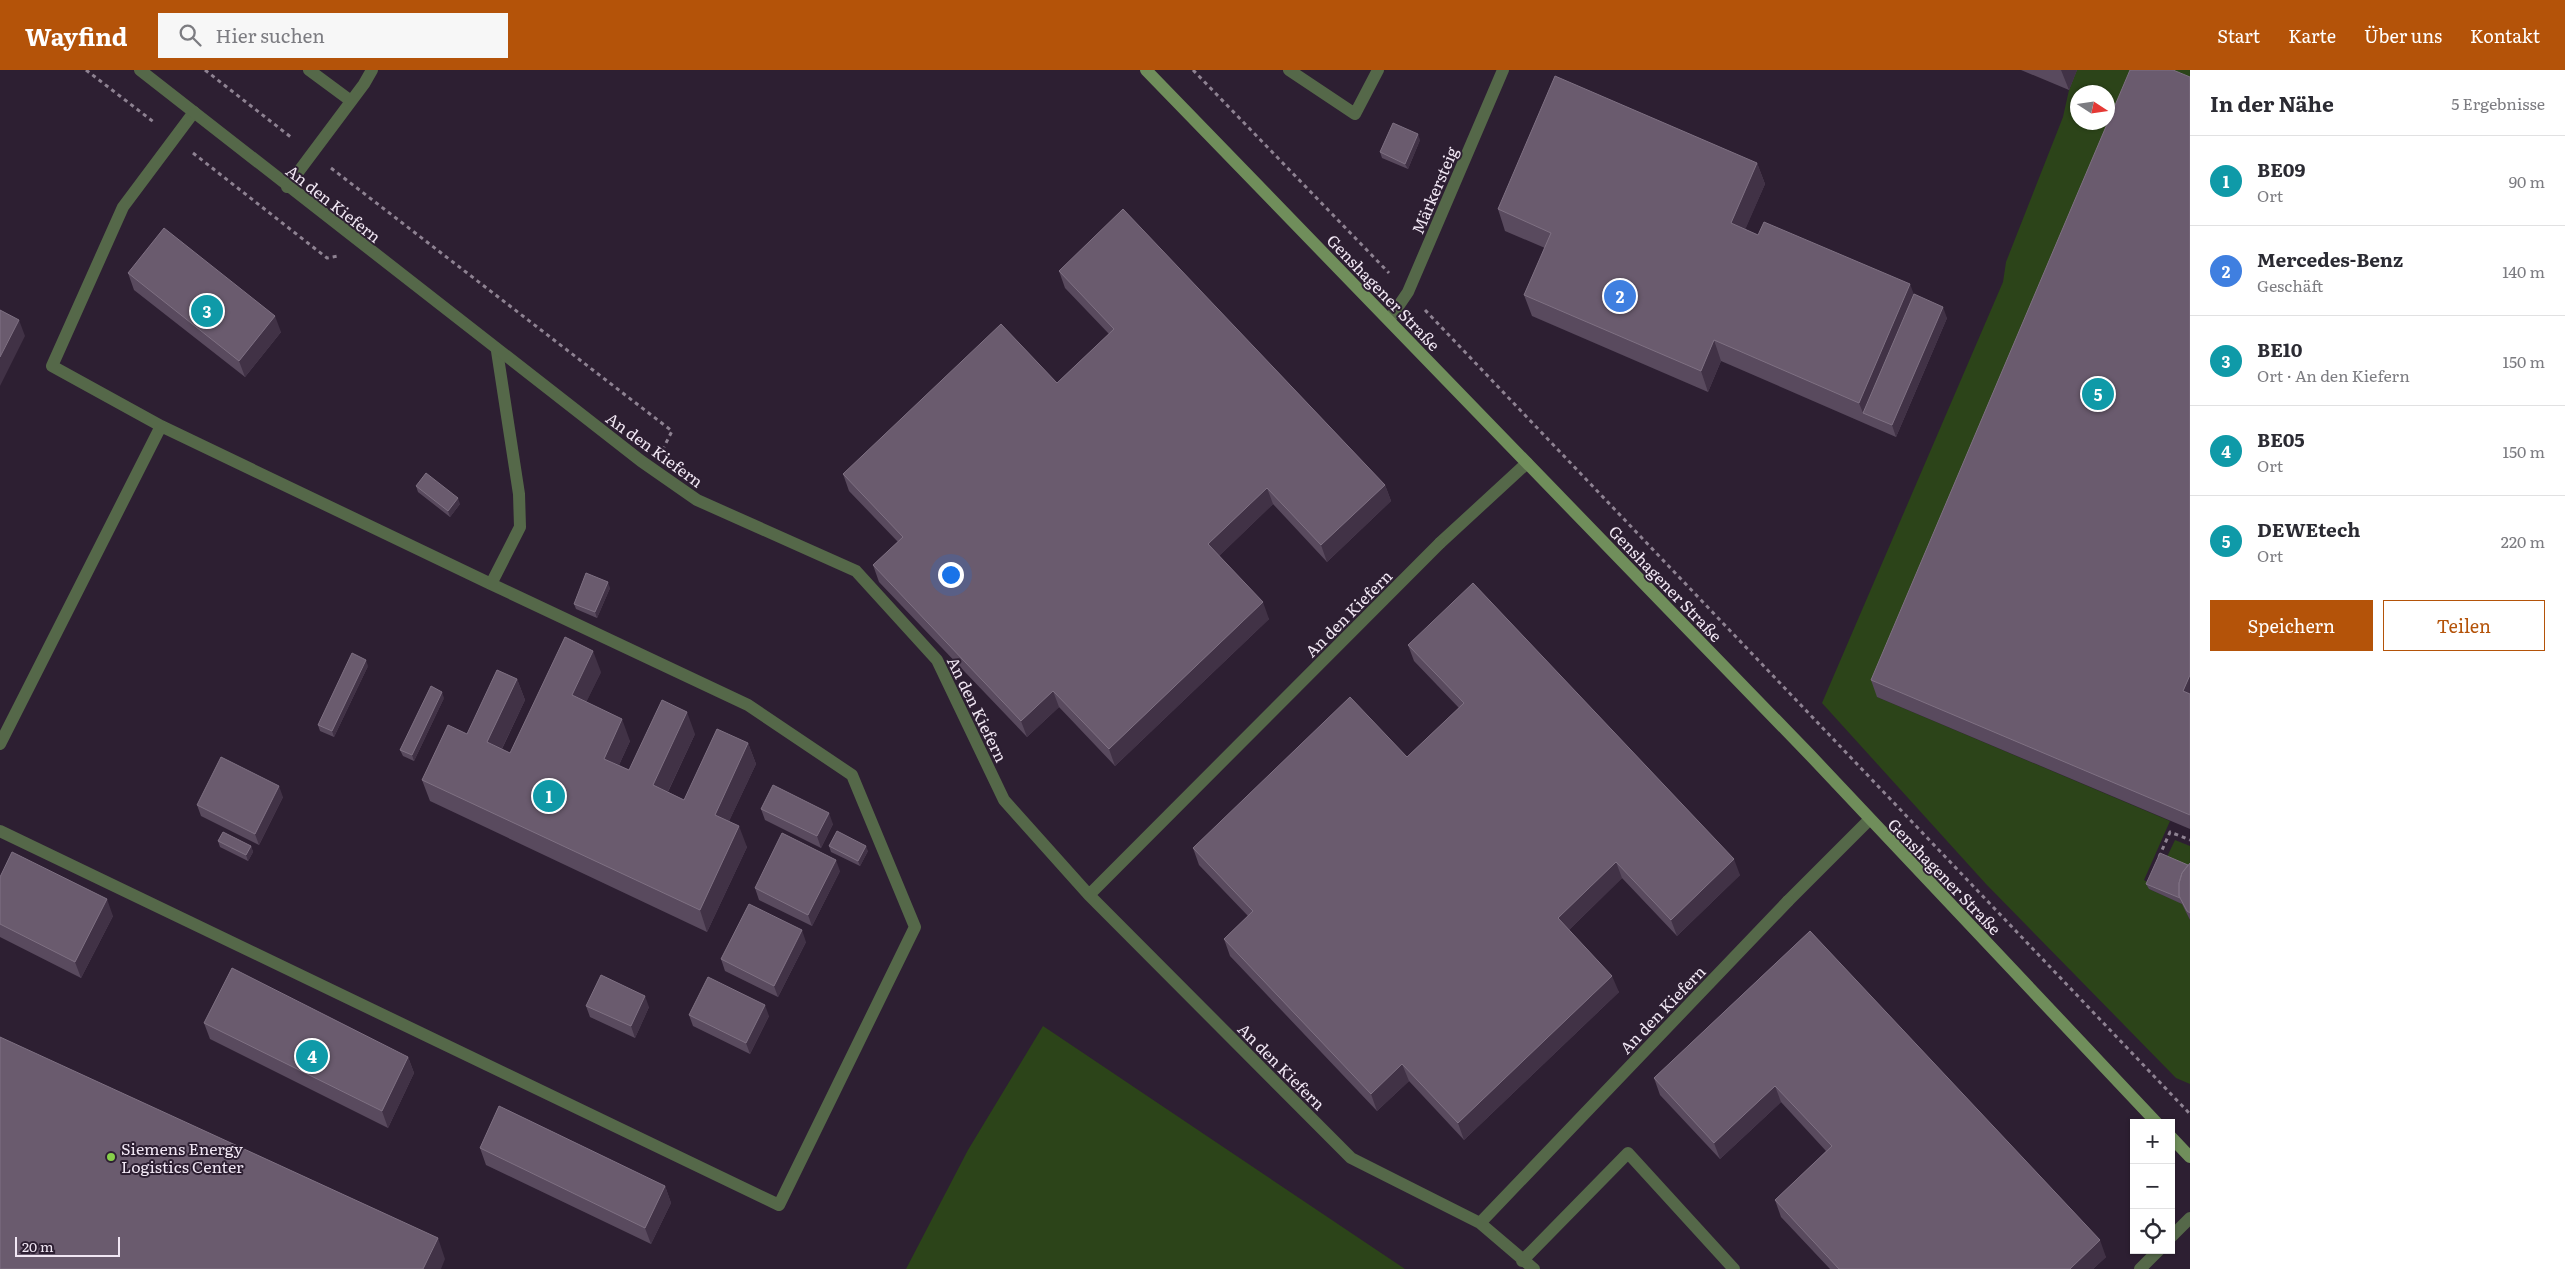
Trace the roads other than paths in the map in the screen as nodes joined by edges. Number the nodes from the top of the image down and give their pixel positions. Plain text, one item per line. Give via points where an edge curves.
1 (140, 70) edge
2 (308, 70) edge
3 (372, 70) edge
4 (1146, 70) edge
5 (1288, 70) edge
6 (1378, 70) edge
7 (1502, 70) edge
8 (351, 100) junction
9 (194, 112) junction
10 (287, 186) junction
11 (1389, 320) junction
12 (497, 351) junction
13 (161, 426) junction
14 (1527, 463) junction
15 (491, 584) junction
16 (0, 744) edge
17 (1869, 820) junction
18 (0, 832) edge
19 (1089, 895) junction
20 (2153, 1119) edge
21 (2175, 1141) edge
22 (2190, 1157) edge
23 (2190, 1218) edge
24 (1480, 1222) junction
25 (2175, 1233) edge
26 (2155, 1254) edge
27 (1522, 1260) junction
28 (1534, 1269) edge
29 (1734, 1269) edge
30 (2140, 1269) edge

1 - 9 street, An den Kiefern
2 - 8 street
3 - 8 street
4 - 11 main road, Genshagener Straße
5 - 6 street via 1355,114
7 - 11 street, Märkersteig via 1408,292
8 - 10 street
9 - 10 street, An den Kiefern
9 - 13 street via 123,207 52,366
10 - 12 street, An den Kiefern
11 - 14 main road, Genshagener Straße
12 - 15 street via 519,494 520,526
12 - 19 street, An den Kiefern via 697,500 856,571 937,660 1004,800
13 - 15 street
13 - 16 street
14 - 17 main road, Genshagener Straße
14 - 19 street, An den Kiefern via 1440,543
15 - 18 street via 748,705 852,775 915,927 779,1205
17 - 20 main road, Genshagener Straße
17 - 24 street, An den Kiefern
19 - 24 street, An den Kiefern via 1352,1158
21 - 22 main road
23 - 25 street
24 - 27 street, An den Kiefern
26 - 30 street
27 - 28 street, An den Kiefern
27 - 29 street via 1628,1153

